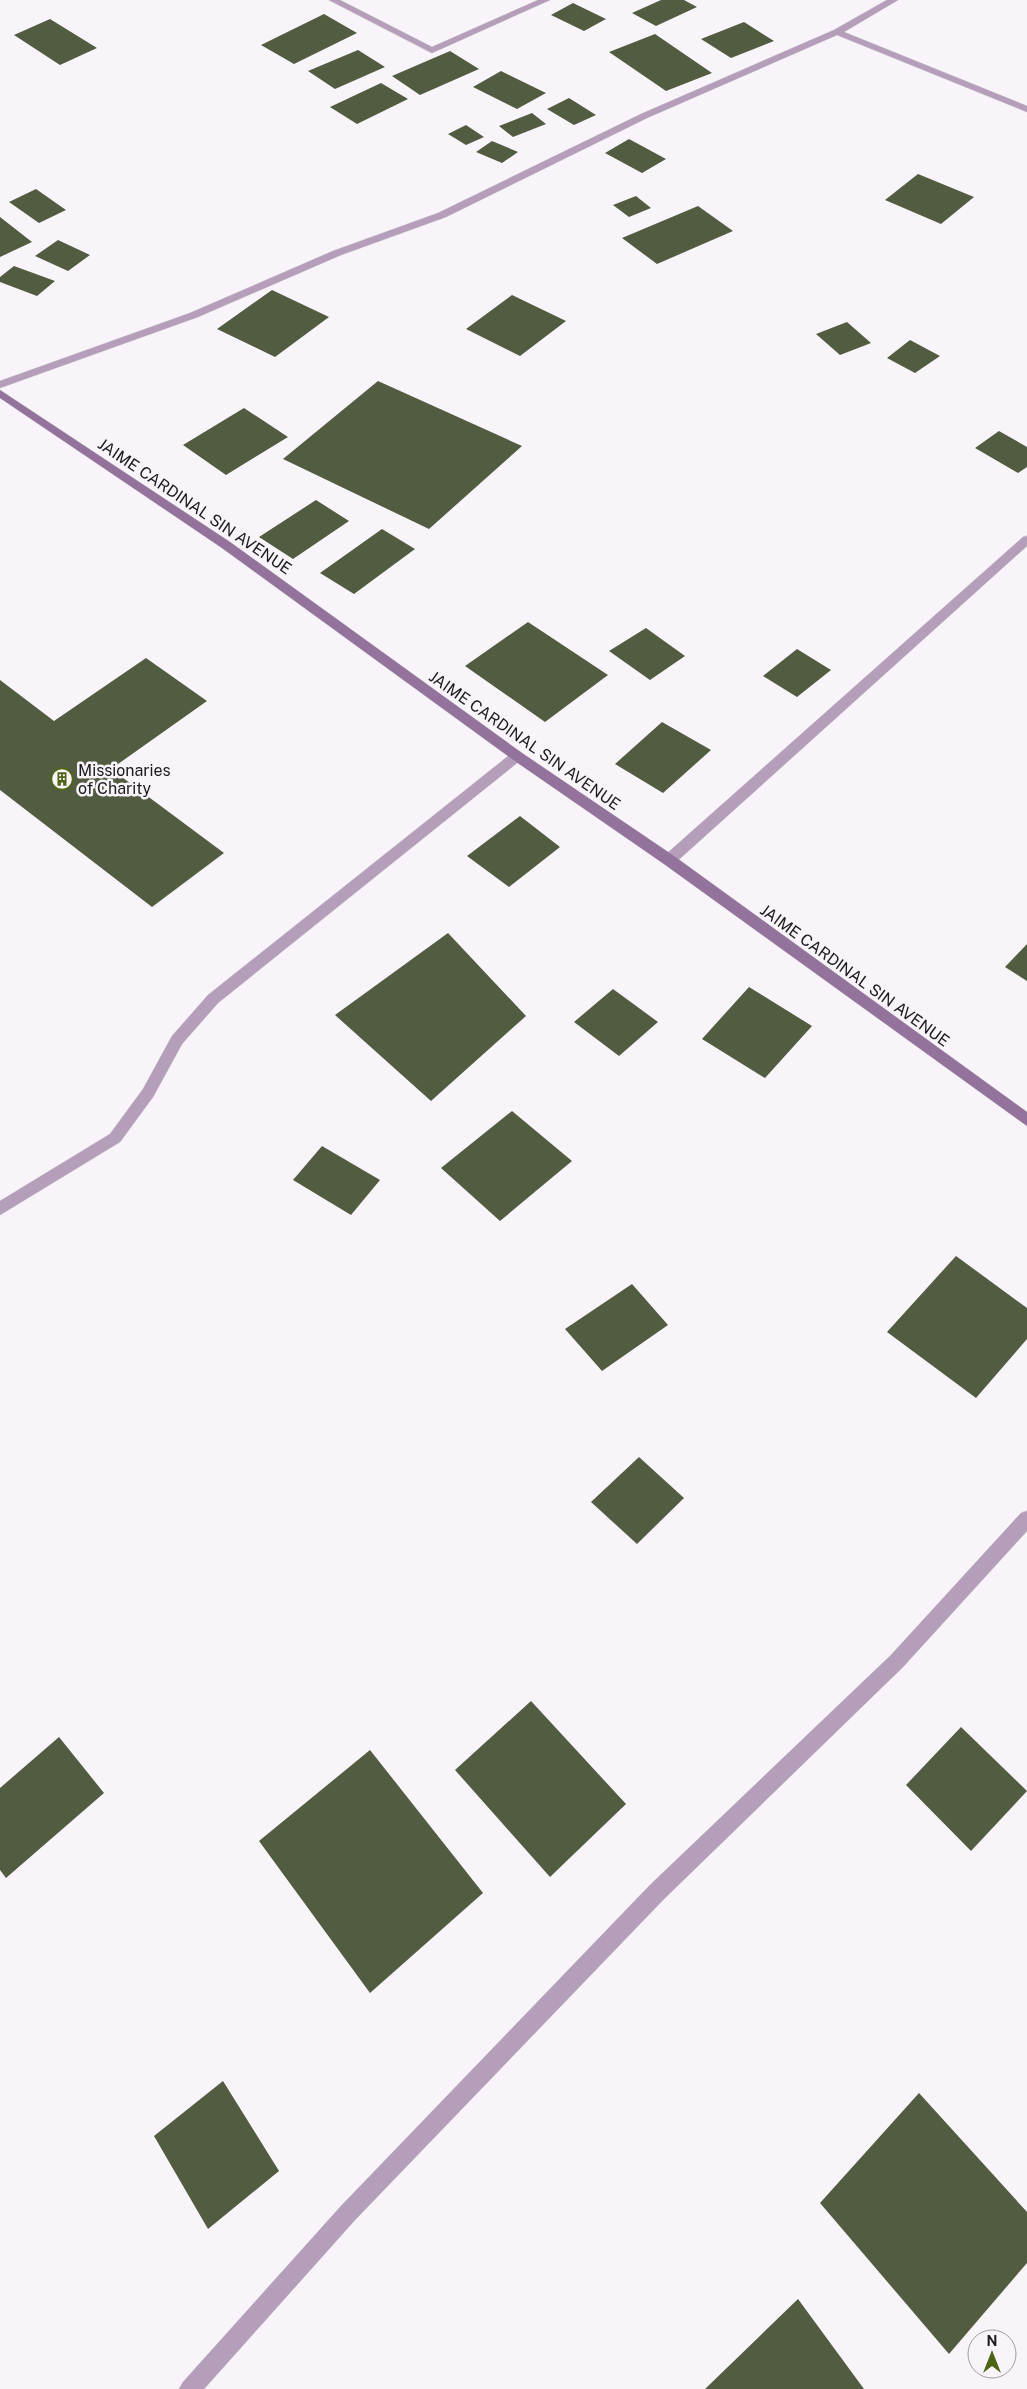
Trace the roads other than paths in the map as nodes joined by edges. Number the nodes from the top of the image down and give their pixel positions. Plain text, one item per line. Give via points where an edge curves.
1 (333, 0) edge
2 (546, 0) edge
3 (894, 0) edge
4 (837, 32) junction
5 (1027, 109) edge
6 (0, 385) edge
7 (0, 393) edge
8 (1027, 540) edge
9 (517, 756) junction
10 (669, 860) junction
11 (1027, 1120) edge
12 (0, 1209) edge
13 (1027, 1518) edge
14 (190, 2389) edge

1 - 2 street via 432,50
3 - 4 street
4 - 5 street
4 - 6 street via 644,116 442,215 337,253 194,315
7 - 9 street, JAIME CARDINAL SIN AVENUE via 226,545
8 - 10 street
9 - 10 street, JAIME CARDINAL SIN AVENUE
9 - 12 street via 213,999 177,1040 148,1093 115,1138
10 - 11 street, JAIME CARDINAL SIN AVENUE
13 - 14 street via 897,1661 658,1892 348,2213

